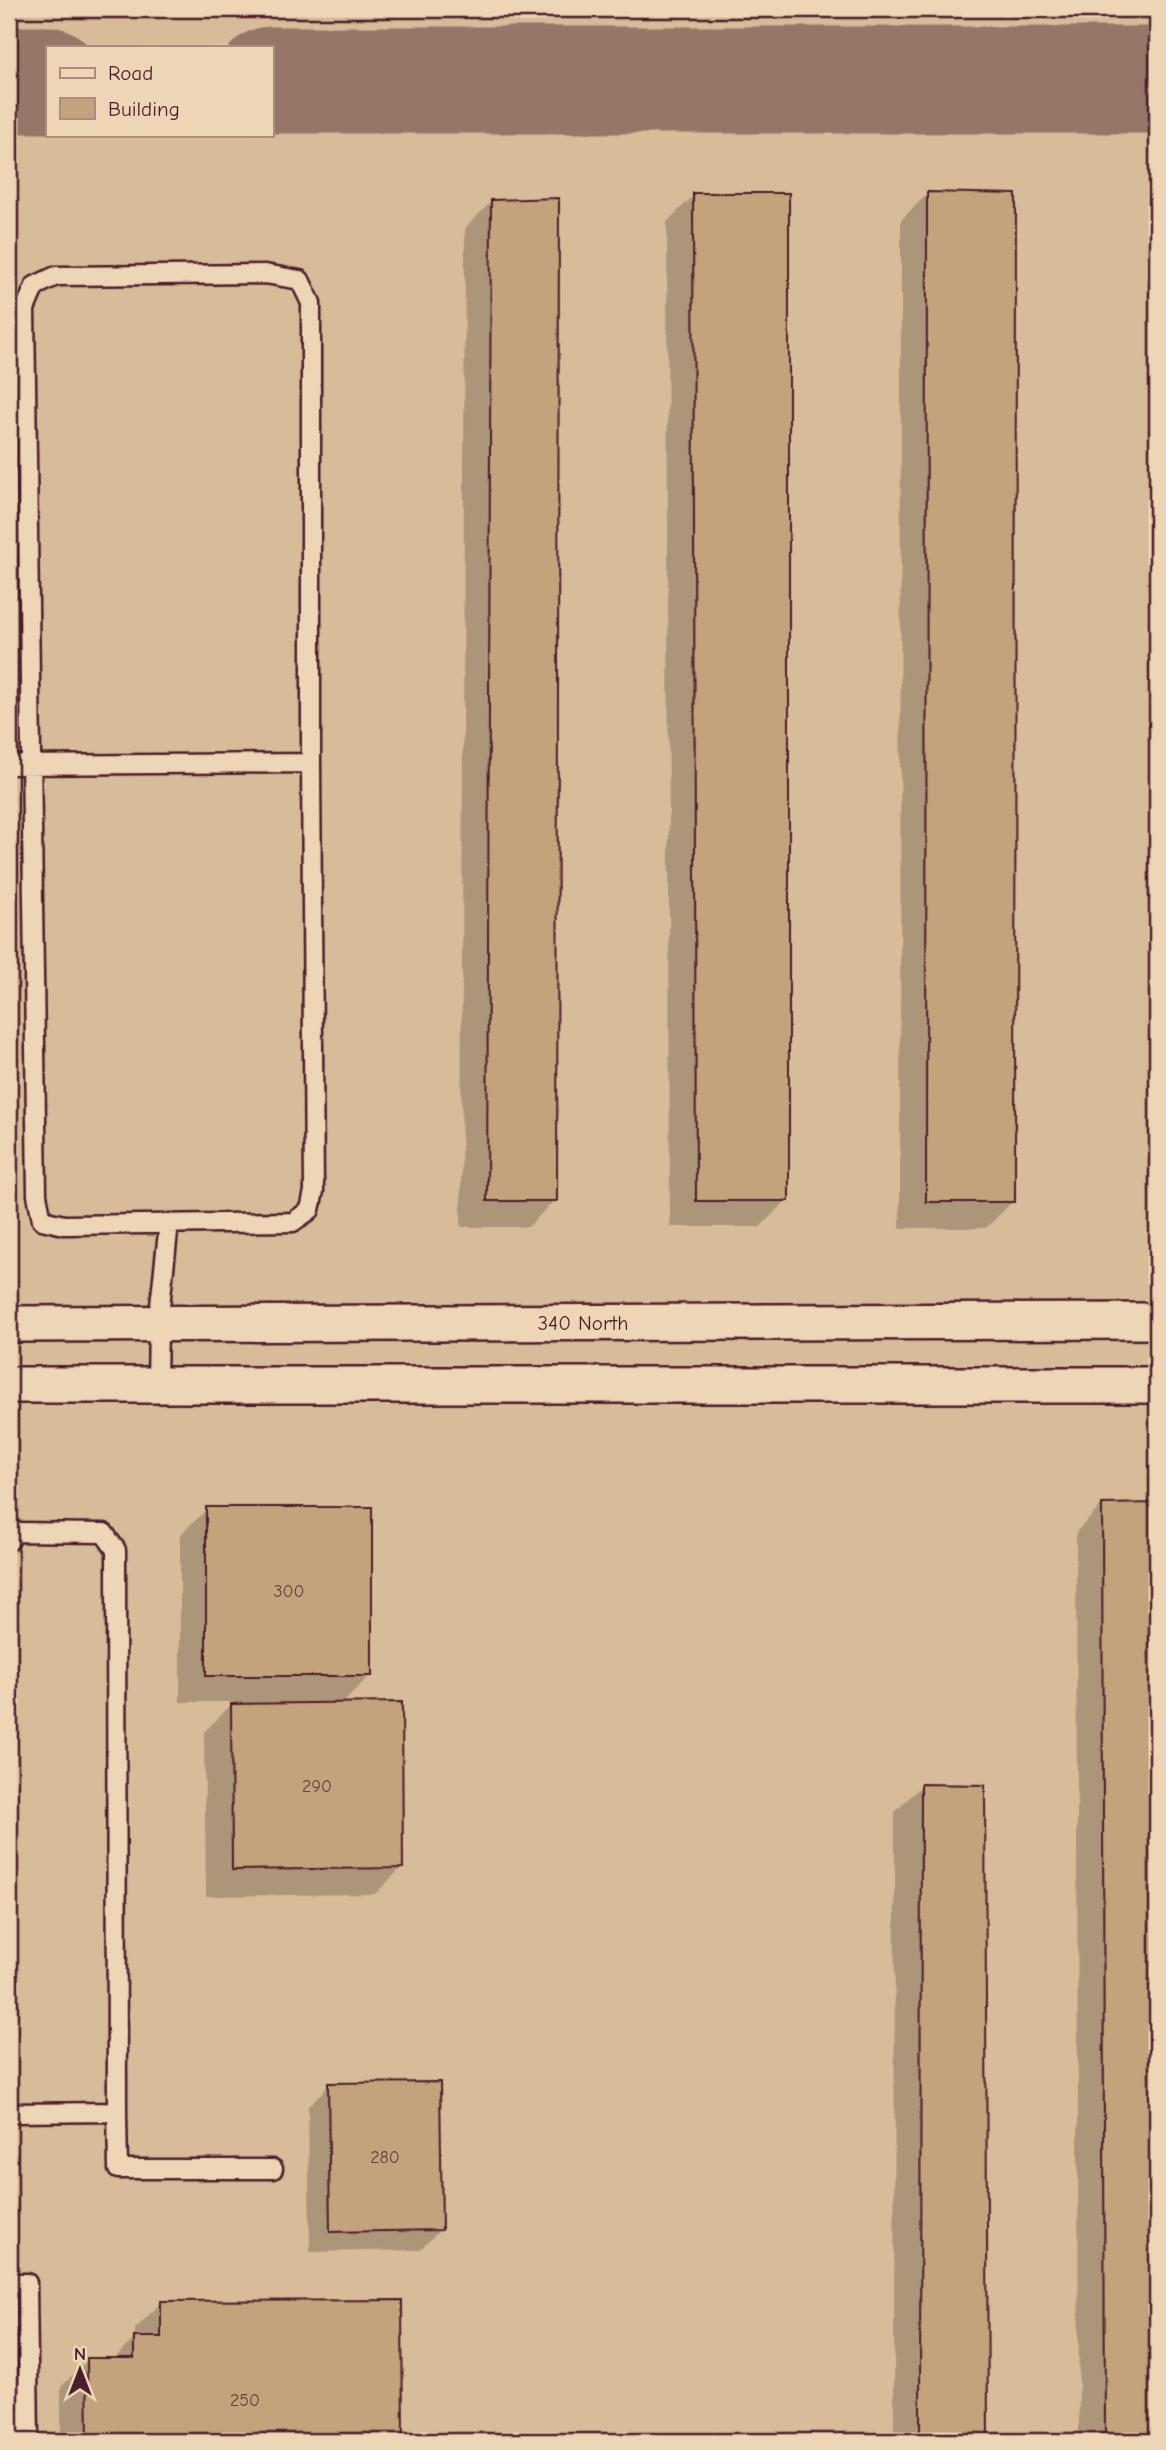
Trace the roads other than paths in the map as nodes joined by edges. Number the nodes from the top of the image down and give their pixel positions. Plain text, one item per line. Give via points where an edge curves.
1 (311, 763) junction
2 (9, 765) edge
3 (33, 765) junction
4 (169, 1223) junction
5 (1157, 1321) edge
6 (9, 1324) edge
7 (158, 1324) junction
8 (9, 1385) edge
9 (157, 1385) junction
10 (1157, 1385) edge
11 (9, 1541) edge
12 (117, 2112) junction
13 (9, 2113) edge
14 (274, 2169) dead end
15 (9, 2283) edge
16 (29, 2441) edge

1 - 3 lane
1 - 3 lane via 311,303 300,280 265,274 55,276 35,286 25,309
1 - 4 lane via 314,1191 310,1210 293,1222
2 - 3 lane
3 - 4 lane via 37,1195 42,1220 64,1226
4 - 7 lane
5 - 7 street, 340 North
6 - 7 street, 340 North
7 - 9 lane
8 - 9 street
9 - 10 street
11 - 12 lane via 15,1532 104,1533 116,1550
12 - 13 lane
12 - 14 lane via 118,2169
15 - 16 lane via 27,2283

